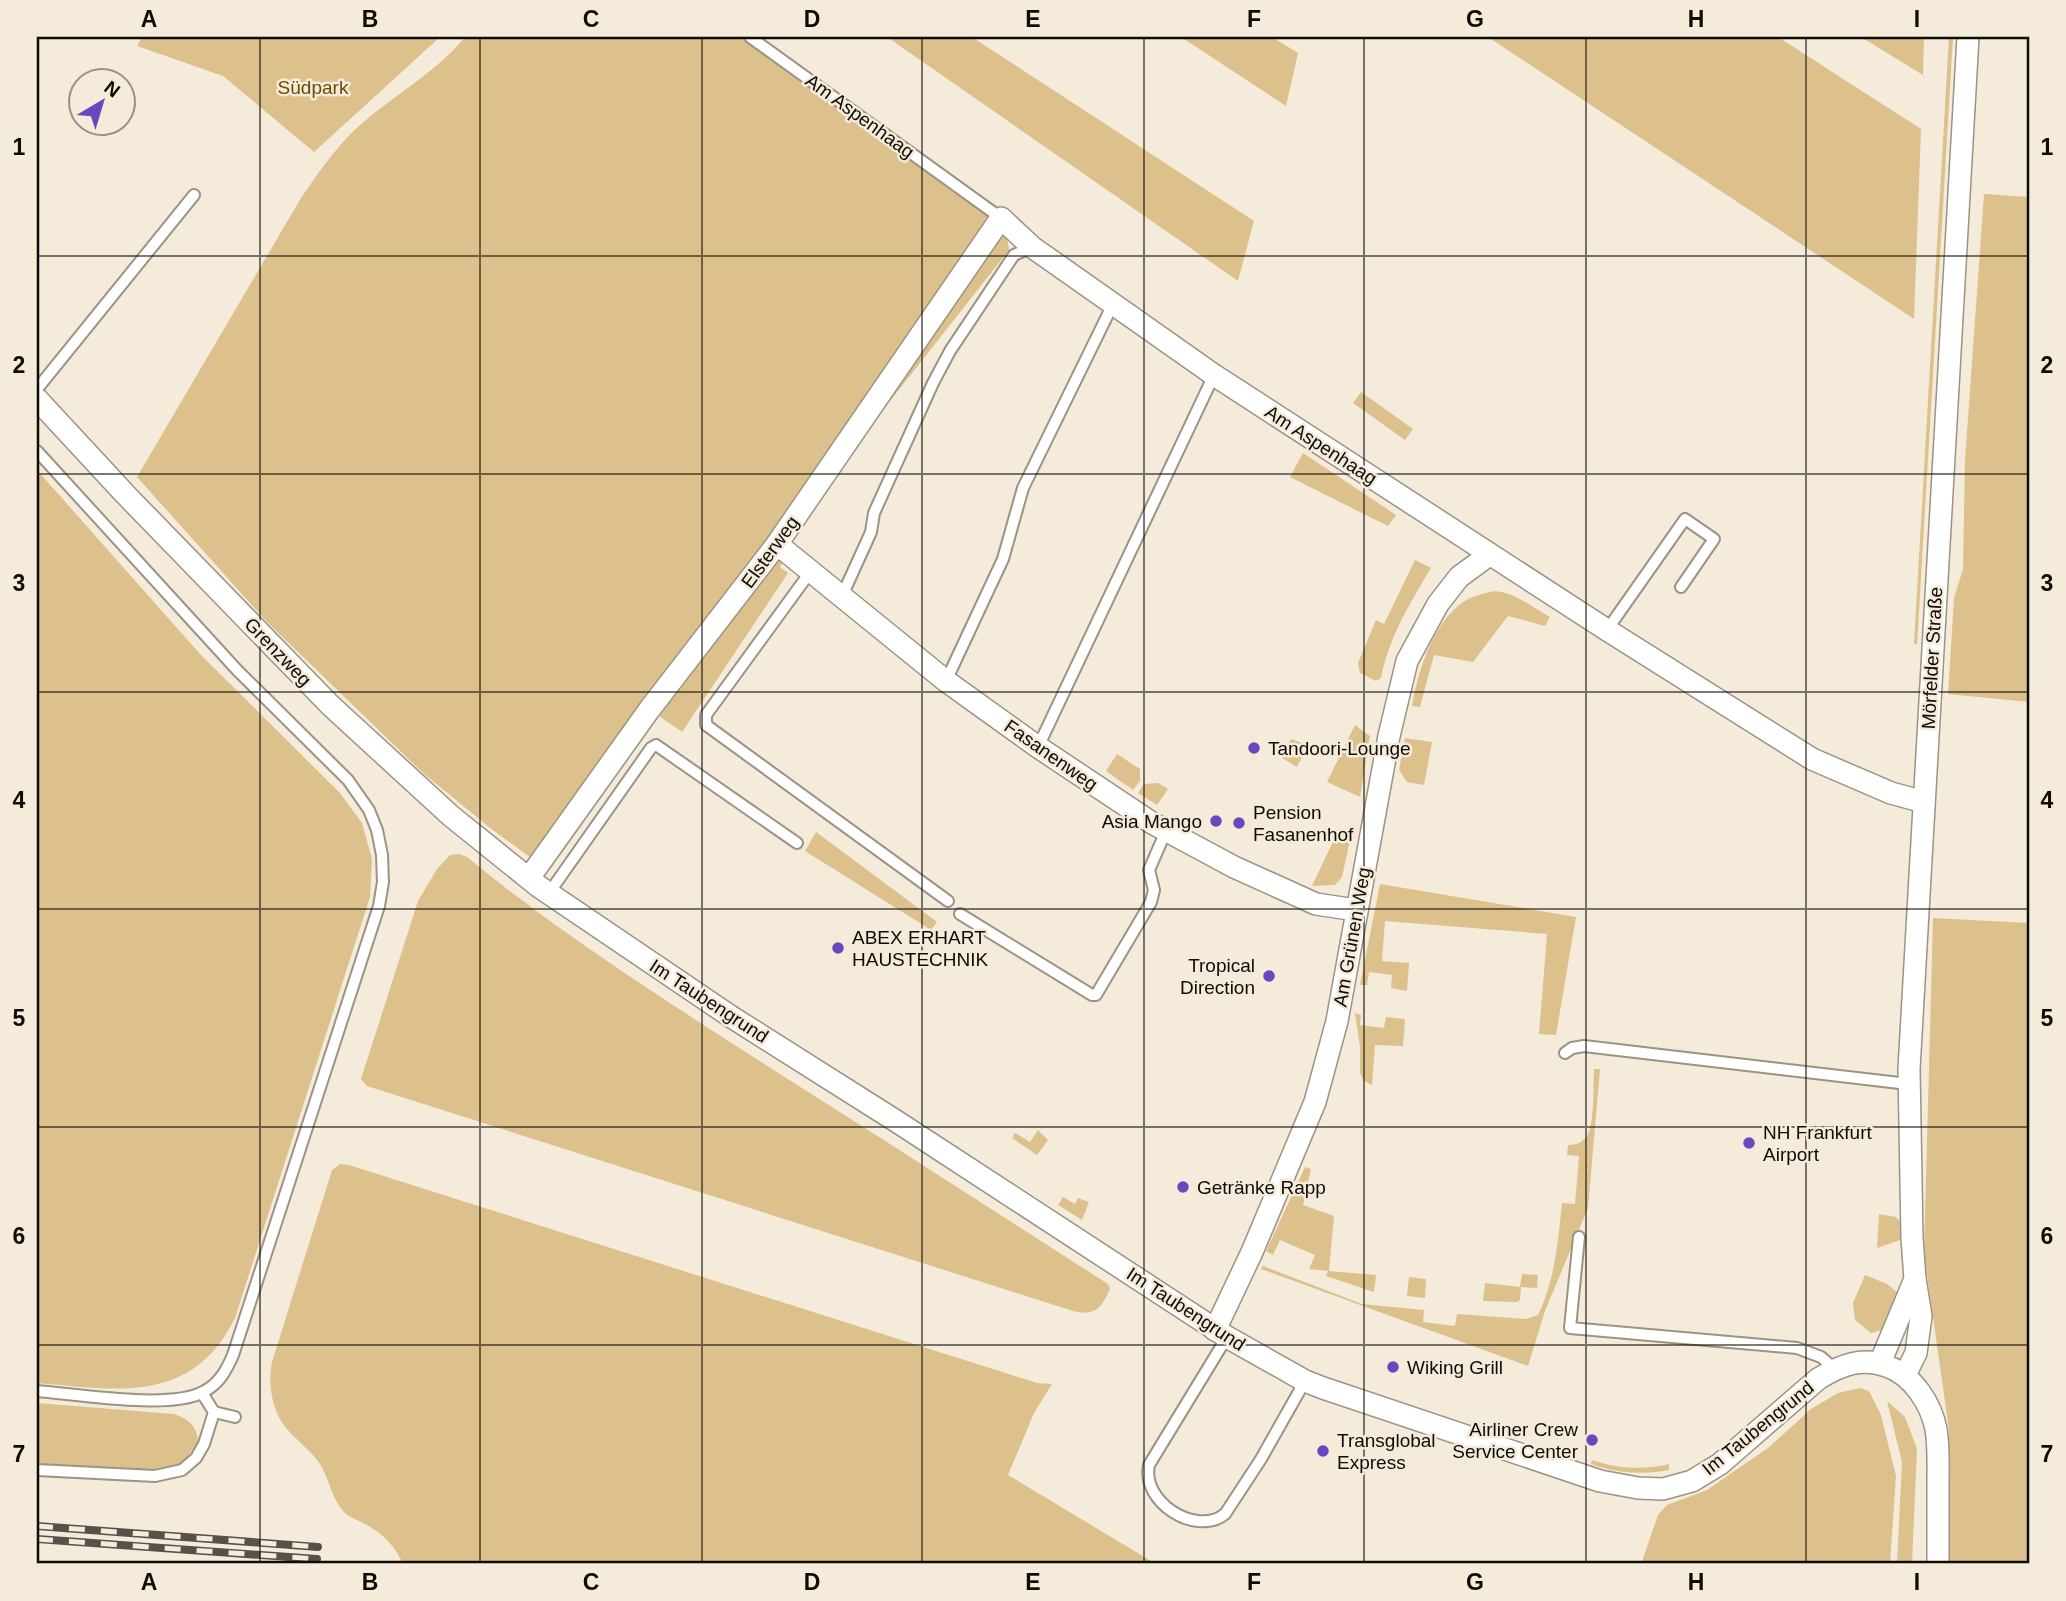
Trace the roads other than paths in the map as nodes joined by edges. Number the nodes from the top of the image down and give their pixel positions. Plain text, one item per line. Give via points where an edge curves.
1 (750, 37) edge
2 (1968, 37) edge
3 (194, 195) dead end
4 (1001, 218) junction
5 (1032, 247) junction
6 (1114, 304) junction
7 (1214, 374) junction
8 (37, 389) edge
9 (37, 399) edge
10 (37, 451) edge
11 (777, 544) junction
12 (1489, 555) junction
13 (811, 571) junction
14 (1681, 587) dead end
15 (842, 596) junction
16 (1607, 630) junction
17 (946, 681) junction
18 (1038, 747) junction
19 (1924, 802) junction
20 (1166, 831) junction
21 (797, 843) dead end
22 (539, 886) junction
23 (948, 901) dead end
24 (1356, 910) junction
25 (960, 914) dead end
26 (1565, 1053) dead end
27 (1908, 1084) junction
28 (1579, 1237) dead end
29 (1915, 1279) junction
30 (1221, 1333) junction
31 (1880, 1363) junction
32 (1835, 1369) junction
33 (1905, 1375) junction
34 (1305, 1381) junction
35 (37, 1391) edge
36 (202, 1393) junction
37 (214, 1412) junction
38 (235, 1417) dead end
39 (37, 1470) edge
40 (1938, 1564) edge

1 - 4 lane, Am Aspenhaag
2 - 19 street, Mörfelder Straße
3 - 8 lane
4 - 5 street, Am Aspenhaag
4 - 11 street, Elsterweg
5 - 6 street, Am Aspenhaag
5 - 15 lane via 1014,255 944,362 874,513 872,532
6 - 7 street, Am Aspenhaag
6 - 17 lane via 1023,488 1003,559
7 - 12 street, Am Aspenhaag
7 - 18 lane
9 - 22 street, Grenzweg via 330,705 452,816
10 - 36 lane via 237,670 348,780 369,810 382,855 379,906 233,1355 222,1377
11 - 13 street, Fasanenweg
11 - 22 street, Elsterweg via 649,710
12 - 16 street, Am Aspenhaag
12 - 24 street, Am Grünen Weg via 1459,577 1438,604 1407,661
13 - 15 street, Fasanenweg
13 - 23 lane via 706,715 706,725
14 - 16 lane via 1714,538 1685,519
15 - 17 street, Fasanenweg
16 - 19 street, Am Aspenhaag via 1812,759
17 - 18 street, Fasanenweg
18 - 20 street, Fasanenweg
19 - 27 street, Mörfelder Straße
20 - 24 street, Fasanenweg via 1315,904
20 - 25 lane via 1149,870 1154,890 1151,902 1096,995
21 - 22 lane via 656,745
22 - 30 street, Im Taubengrund via 730,1016
24 - 30 street, Am Grünen Weg via 1336,1021 1315,1102
26 - 27 lane via 1584,1046
27 - 29 street, Mörfelder Straße
28 - 32 lane via 1570,1328 1797,1348 1821,1357
29 - 31 street, Mörfelder Straße
29 - 33 street, Mörfelder Straße via 1921,1316 1916,1353
30 - 34 street, Im Taubengrund
30 - 34 lane via 1149,1465 1151,1489 1175,1513 1208,1523 1225,1514
31 - 32 street, Im Taubengrund via 1857,1361
31 - 33 street
32 - 34 street, Im Taubengrund via 1720,1464 1692,1481 1663,1489 1600,1481
33 - 40 street via 1923,1399 1936,1429
35 - 36 lane via 154,1400
36 - 37 lane
37 - 38 lane
37 - 39 lane via 204,1444 182,1470 155,1476

